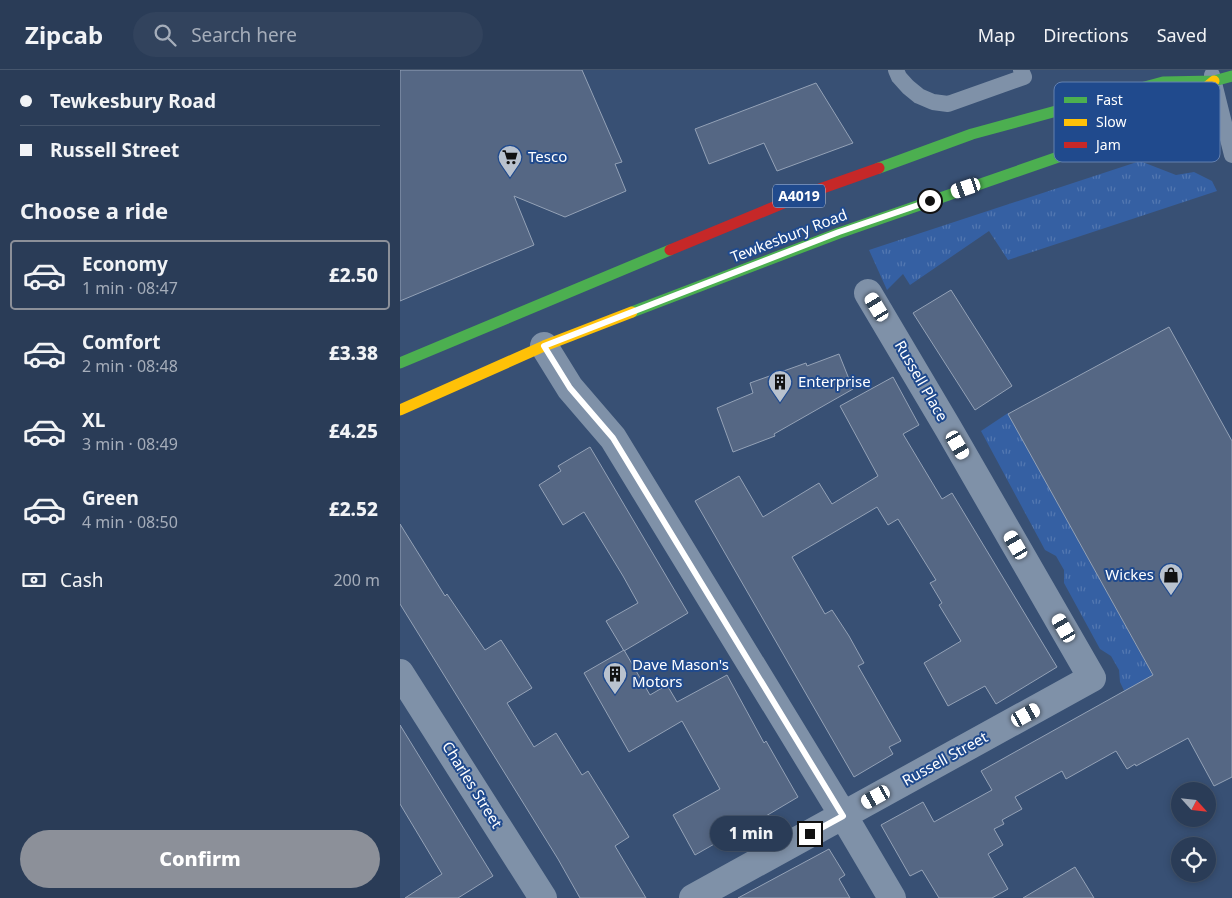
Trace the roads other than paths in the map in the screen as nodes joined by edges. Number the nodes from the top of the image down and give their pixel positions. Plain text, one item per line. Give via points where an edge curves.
1 (896, 70) edge
2 (1021, 70) edge
3 (1212, 75) edge
4 (1232, 76) edge
5 (1163, 82) edge
6 (1220, 107) edge
7 (1054, 112) edge
8 (1232, 155) edge
9 (1054, 158) edge
10 (868, 293) dead end
11 (544, 346) junction
12 (400, 363) edge
13 (400, 410) edge
14 (400, 673) edge
15 (1092, 678) joint
16 (843, 816) junction
17 (543, 898) edge
18 (693, 898) edge
19 (892, 898) edge

1 - 2 lane via 919,96 948,104 1024,77
3 - 4 highway, Tewkesbury Road / A4019
3 - 5 highway, Tewkesbury Road / A4019
6 - 8 lane
7 - 12 highway, Tewkesbury Road / A4019 via 972,134 803,195
9 - 11 highway, Tewkesbury Road / A4019 via 839,232
10 - 15 street, Russell Place
11 - 13 highway, Tewkesbury Road / A4019
11 - 16 street via 570,388 613,438
14 - 17 street, Charles Street
15 - 16 street, Russell Street
16 - 18 street, Russell Street
16 - 19 street

